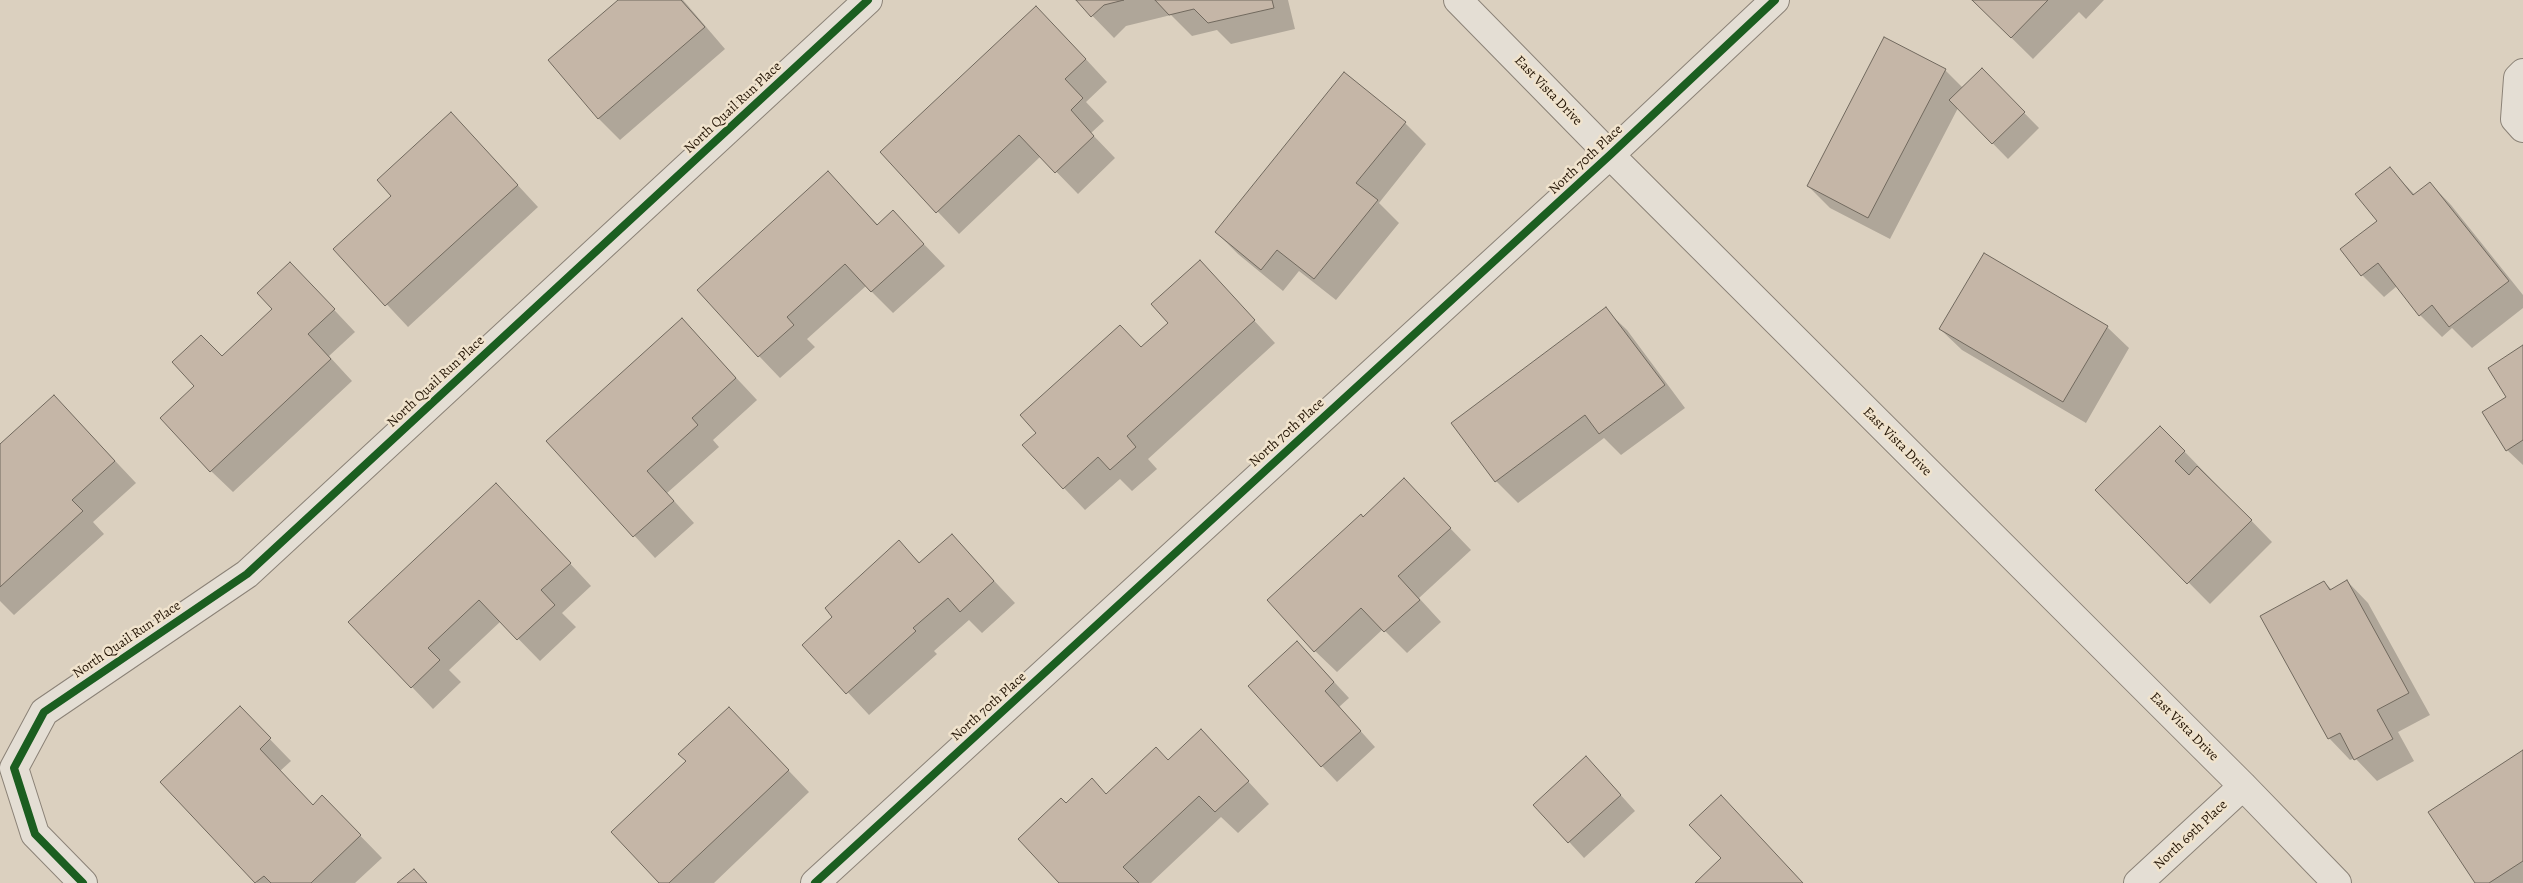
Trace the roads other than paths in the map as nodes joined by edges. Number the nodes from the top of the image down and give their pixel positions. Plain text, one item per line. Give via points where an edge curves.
1 (868, 0) edge
2 (1458, 0) edge
3 (1775, 0) edge
4 (2523, 73) edge
5 (2519, 123) edge
6 (1610, 155) junction
7 (2243, 786) junction
8 (83, 883) edge
9 (815, 883) edge
10 (2138, 883) edge
11 (2337, 883) edge

1 - 8 street, North Quail Run Place via 247,574 44,712 14,768 35,834
2 - 6 street, East Vista Drive
3 - 6 street, North 70th Place
4 - 5 street via 2518,78
6 - 7 street, East Vista Drive
6 - 9 street, North 70th Place
7 - 10 street, North 69th Place
7 - 11 street, East Vista Drive

